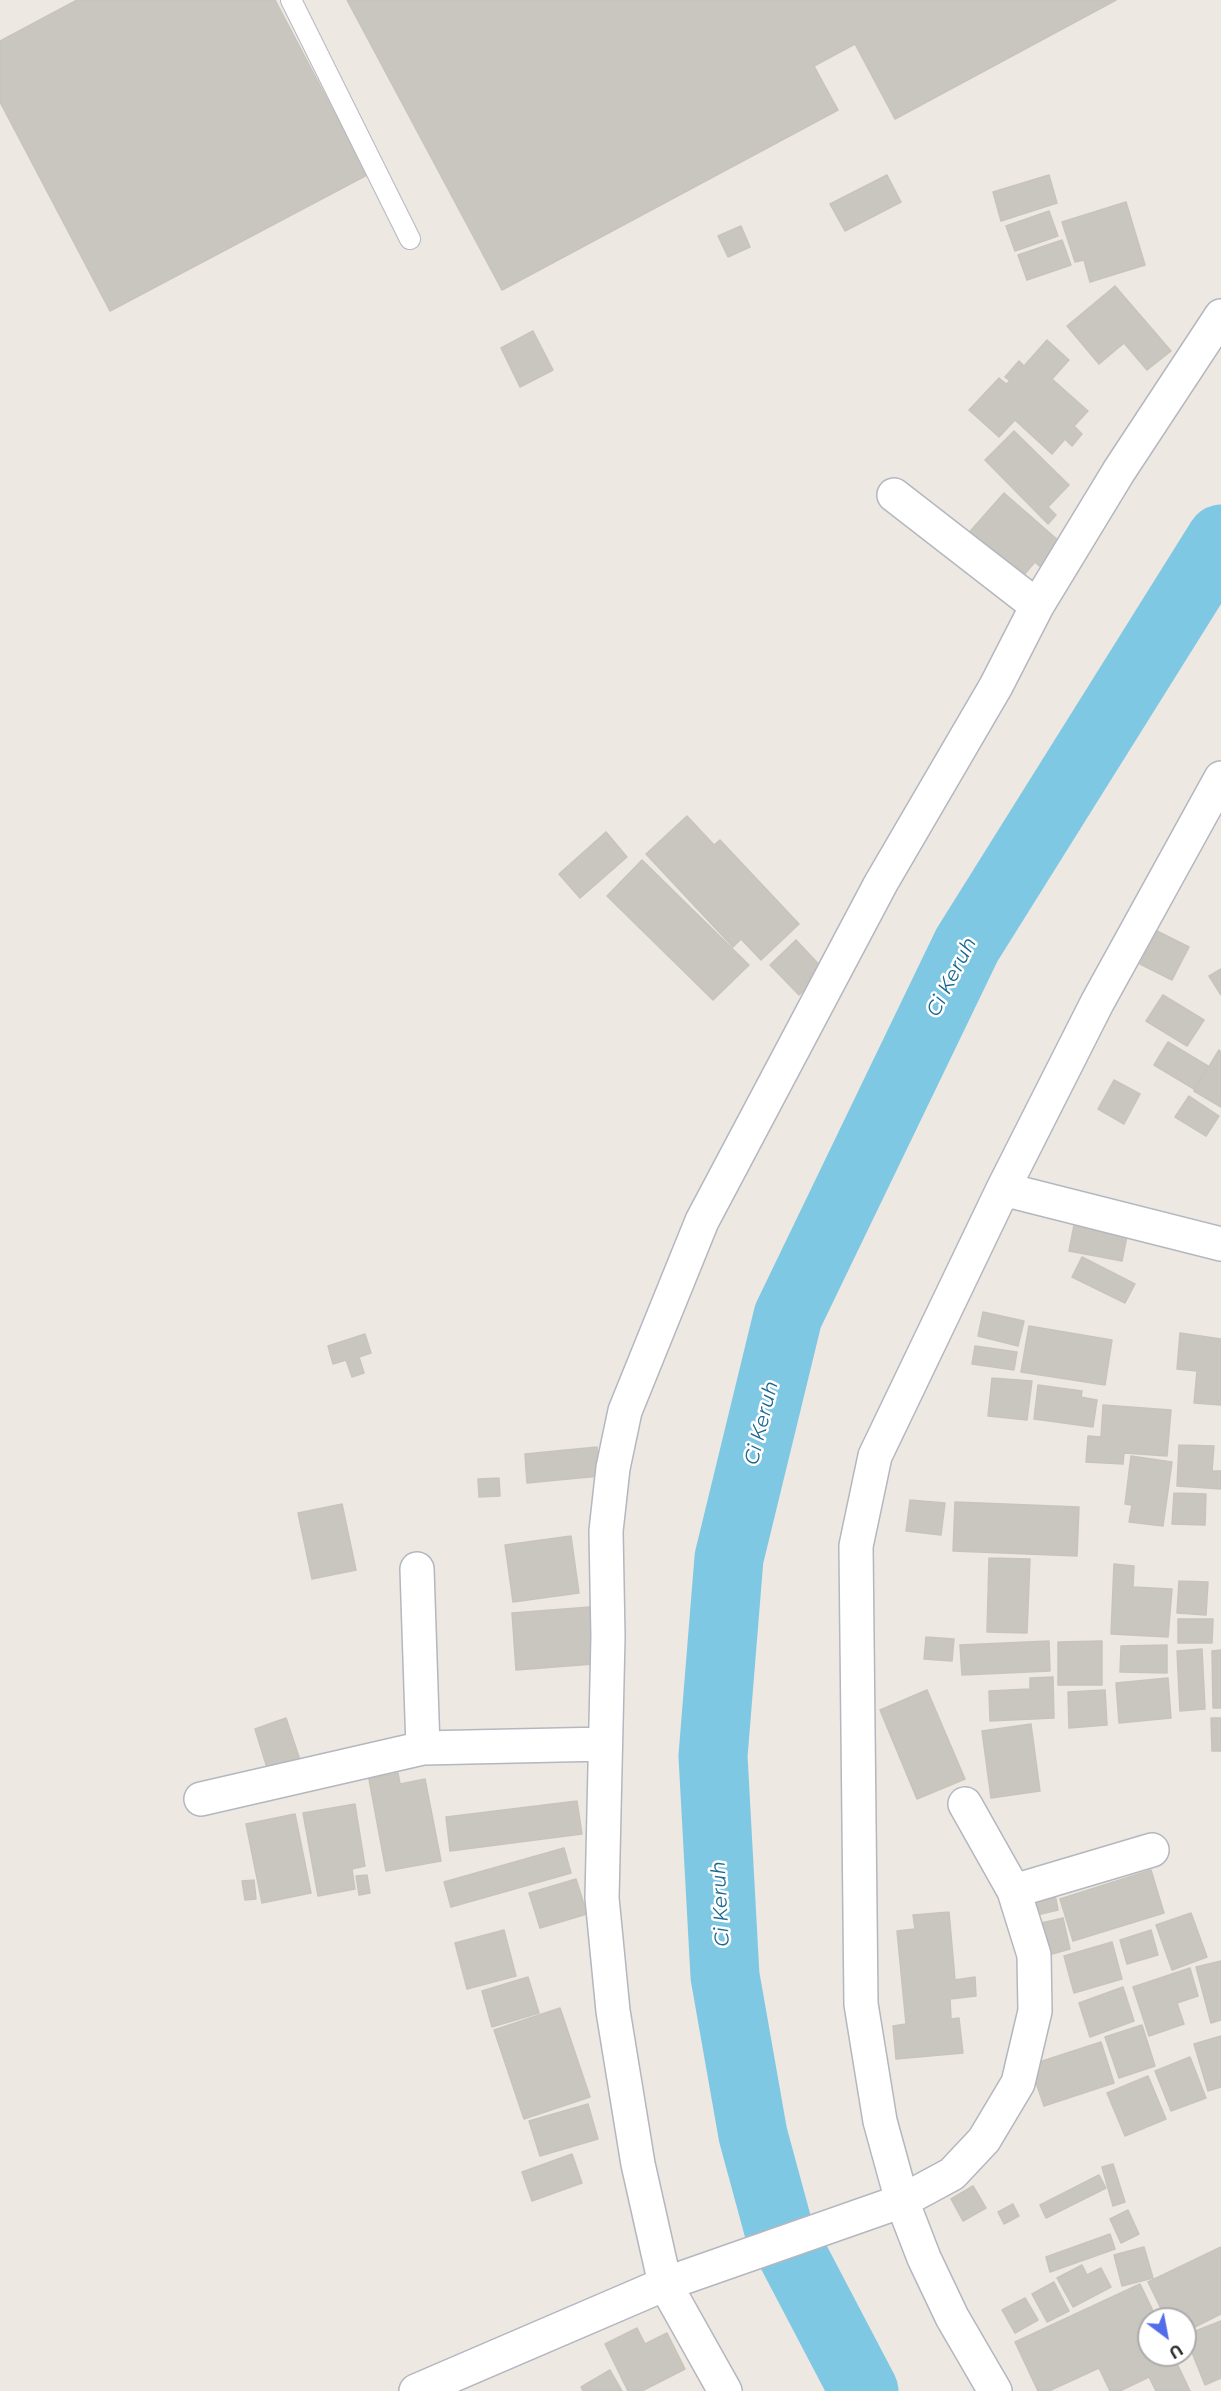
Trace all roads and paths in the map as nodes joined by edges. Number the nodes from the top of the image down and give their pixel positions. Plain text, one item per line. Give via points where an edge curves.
1 (291, 0) edge
2 (410, 238) dead end
3 (1221, 316) edge
4 (894, 495) dead end
5 (1036, 606) junction
6 (1221, 778) edge
7 (1003, 1189) junction
8 (1221, 1244) edge
9 (417, 1569) dead end
10 (605, 1744) junction
11 (423, 1748) junction
12 (201, 1799) dead end
13 (965, 1804) dead end
14 (1152, 1850) dead end
15 (1014, 1891) junction
16 (902, 2201) junction
17 (665, 2284) junction
18 (416, 2391) edge
19 (725, 2391) edge
20 (995, 2391) edge

1 - 2 lane
3 - 5 street
4 - 5 street
5 - 10 street via 996,686 881,883 702,1221 625,1411 606,1531
6 - 7 street via 1097,1003
7 - 8 street
7 - 16 street via 875,1456 856,1546 861,2004 880,2121
9 - 11 street
10 - 11 street
10 - 17 street via 602,1898 613,2011 638,2164
11 - 12 street
13 - 15 street
14 - 15 street
15 - 16 street via 1034,1955 1035,2011 1018,2083 984,2140 952,2174
16 - 17 street
16 - 20 street via 952,2317
17 - 18 street
17 - 19 street

